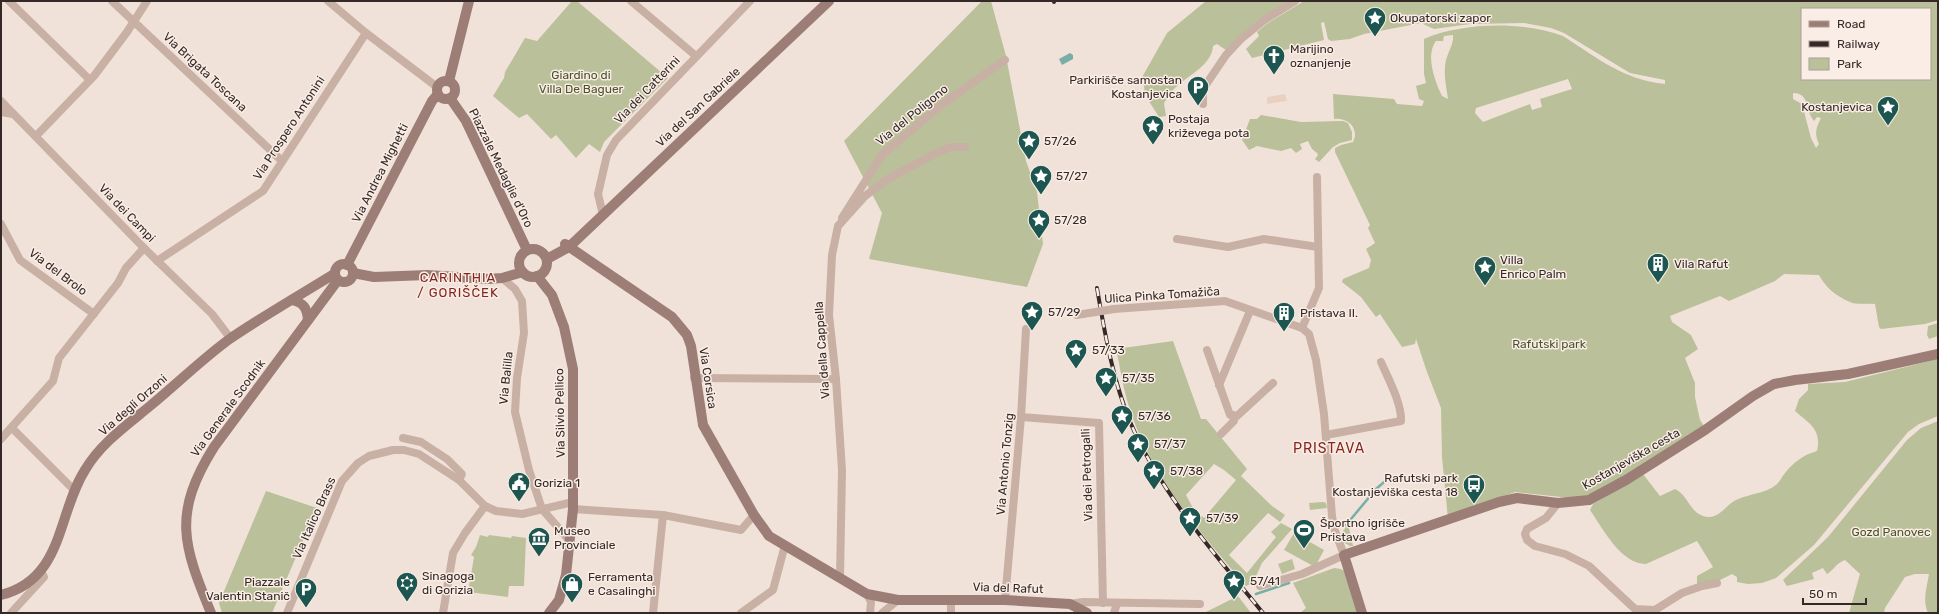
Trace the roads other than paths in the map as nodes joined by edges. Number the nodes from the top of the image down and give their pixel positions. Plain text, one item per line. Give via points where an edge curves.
1 (9, 1) edge
2 (112, 1) edge
3 (147, 1) edge
4 (328, 1) edge
5 (469, 1) edge
6 (631, 1) edge
7 (750, 1) edge
8 (829, 1) edge
9 (1295, 1) edge
10 (134, 21) junction
11 (366, 33) junction
12 (696, 56) junction
13 (1005, 60) dead end
14 (90, 80) junction
15 (449, 81) junction
16 (437, 90) junction
17 (450, 98) junction
18 (1, 101) edge
19 (1203, 104) dead end
20 (1, 112) edge
21 (13, 114) junction
22 (36, 136) junction
23 (965, 147) dead end
24 (282, 161) junction
25 (1318, 177) dead end
26 (604, 214) junction
27 (1, 224) edge
28 (838, 226) junction
29 (1177, 239) dead end
30 (567, 245) junction
31 (1318, 247) junction
32 (144, 248) junction
33 (527, 250) junction
34 (546, 257) junction
35 (157, 261) junction
36 (347, 265) junction
37 (523, 272) junction
38 (353, 273) junction
39 (537, 276) junction
40 (336, 277) junction
41 (502, 278) junction
42 (292, 300) junction
43 (1250, 311) junction
44 (94, 314) junction
45 (1077, 315) dead end
46 (308, 320) junction
47 (1302, 328) junction
48 (1026, 329) dead end
49 (231, 339) junction
50 (1207, 350) dead end
51 (1938, 354) edge
52 (1381, 362) dead end
53 (694, 378) junction
54 (836, 379) junction
55 (1273, 383) dead end
56 (1219, 385) junction
57 (1233, 415) junction
58 (1021, 417) junction
59 (12, 428) junction
60 (1221, 434) dead end
61 (1326, 435) junction
62 (402, 438) dead end
63 (1, 439) edge
64 (458, 480) junction
65 (75, 491) junction
66 (1558, 503) junction
67 (485, 506) junction
68 (573, 506) junction
69 (542, 509) junction
70 (663, 515) junction
71 (754, 515) junction
72 (769, 536) joint
73 (570, 541) junction
74 (785, 545) junction
75 (1344, 555) junction
76 (41, 571) junction
77 (840, 578) junction
78 (1717, 583) dead end
79 (1260, 586) dead end
80 (867, 594) junction
81 (1, 595) edge
82 (898, 600) junction
83 (952, 600) junction
84 (1005, 600) junction
85 (1103, 603) junction
86 (1117, 603) junction
87 (1070, 604) junction
88 (1200, 604) dead end
89 (1636, 611) edge
90 (11, 613) edge
91 (211, 613) edge
92 (287, 613) edge
93 (443, 613) edge
94 (549, 613) edge
95 (653, 613) edge
96 (741, 613) edge
97 (870, 613) edge
98 (882, 613) edge
99 (951, 613) edge
100 (1087, 613) edge
101 (1114, 613) edge
102 (1362, 613) edge

1 - 14 street
2 - 10 street, Via Brigata Toscana
3 - 10 street
4 - 11 street
5 - 15 main road
6 - 12 street
7 - 12 street, Via dei Catterini
8 - 26 main road, Via del San Gabriele
9 - 19 street via 1266,19 1226,55 1203,89
10 - 14 street
10 - 24 street, Via Brigata Toscana
11 - 16 street
11 - 24 street, Via Prospero Antonini
12 - 26 street, Via dei Catterini via 616,140 607,155 598,194
13 - 28 street, Via del Poligono via 941,105 882,155 846,209
14 - 22 street
15 - 16 main road via 442,81
15 - 17 main road via 456,90
16 - 17 main road via 443,99
16 - 36 main road, Via Andrea Mighetti
17 - 33 main road, Piazzale Medaglie d'Oro via 466,121
18 - 21 street, Via dei Campi
20 - 21 street
21 - 22 street, Via dei Campi
22 - 32 street, Via dei Campi
23 - 28 street via 951,147 940,151 886,180 865,196
24 - 35 street, Via Prospero Antonini via 263,190
25 - 31 street
26 - 30 main road, Via del San Gabriele
27 - 44 street, Via del Brolo via 20,260
28 - 54 street, Via della Cappella via 832,255 829,315
29 - 31 street via 1228,247 1264,239
30 - 34 main road, Via del San Gabriele
30 - 53 main road, Via Corsica via 657,306 680,326 691,346
31 - 47 street via 1319,288
32 - 35 street, Via dei Campi
32 - 44 street via 126,268
33 - 34 main road via 535,249
33 - 37 main road via 519,262
34 - 39 main road via 546,268
35 - 49 street, Via dei Campi via 212,314
36 - 38 main road
36 - 40 main road, Via degli Orzoni via 336,267
37 - 39 main road via 529,276
37 - 41 main road
38 - 40 main road, Via degli Orzoni via 348,282 344,283
38 - 41 main road via 374,276
39 - 68 main road, Via Silvio Pellico via 552,295 564,327 573,369
40 - 42 main road, Via degli Orzoni
40 - 46 main road, Via Generale Scodnik
41 - 69 street, Via Balilla via 515,289 522,301 524,333 515,412 529,470
42 - 46 main road via 305,306
42 - 49 main road, Via degli Orzoni
43 - 45 street, Ulica Pinka Tomažiča, bridge via 1225,301 1114,309
43 - 47 street, Ulica Pinka Tomažiča
43 - 56 street
44 - 59 street via 59,358 53,381
46 - 91 main road, Via Generale Scodnik via 214,447 192,487 187,508 188,549
47 - 61 street via 1309,334 1316,360
48 - 58 street, Via Antonio Tonzig
49 - 65 main road, Via degli Orzoni via 98,452 84,470
50 - 56 street
51 - 66 main road, Kostanjeviška cesta via 1848,374 1774,384 1705,430 1589,500
52 - 61 street via 1393,389 1401,421
53 - 54 street
53 - 71 main road, Via Corsica via 703,425
54 - 77 street, Via della Cappella via 842,470
55 - 57 street via 1237,416
56 - 57 street via 1230,415
57 - 60 street via 1234,421
58 - 84 street, Via Antonio Tonzig
58 - 85 street, Via dei Petrogalli via 1099,423
59 - 63 street
59 - 65 street
61 - 75 street via 1332,516
62 - 64 street via 421,442 447,459 462,474
64 - 67 street, Via Italico Brass
64 - 92 street, Via Italico Brass via 419,454 404,450 380,452 358,463 339,486
65 - 76 main road, Via degli Orzoni via 53,551
66 - 75 main road, Kostanjeviška cesta via 1517,498 1499,502
66 - 89 street via 1546,518 1527,529 1524,534 1527,540 1535,546 1565,554 1589,566
67 - 69 street via 496,511 522,514
67 - 93 street via 464,533 453,553
68 - 69 street
68 - 70 street
68 - 73 main road, Via Silvio Pellico
69 - 73 street
70 - 71 street via 741,530
70 - 95 street
71 - 72 main road, Via Corsica
72 - 74 main road, Via del Rafut
73 - 94 main road, Via Silvio Pellico via 566,576 559,600
74 - 77 main road, Via del Rafut
74 - 96 street via 773,590
75 - 79 street, Kostanjeviška cesta via 1302,574
75 - 102 main road
76 - 81 main road, Via degli Orzoni via 20,588
76 - 90 street, Via degli Orzoni via 44,577
77 - 80 main road, Via del Rafut
78 - 89 street via 1682,593 1655,610
80 - 82 main road, Via del Rafut
80 - 97 street via 871,602
82 - 83 main road, Via del Rafut
82 - 98 street
83 - 84 main road, Via del Rafut
83 - 99 street
84 - 87 main road, Via del Rafut
85 - 86 street, Via del Rafut
85 - 87 street, Via del Rafut
86 - 88 street, Via del Rafut
86 - 101 street
87 - 100 main road

